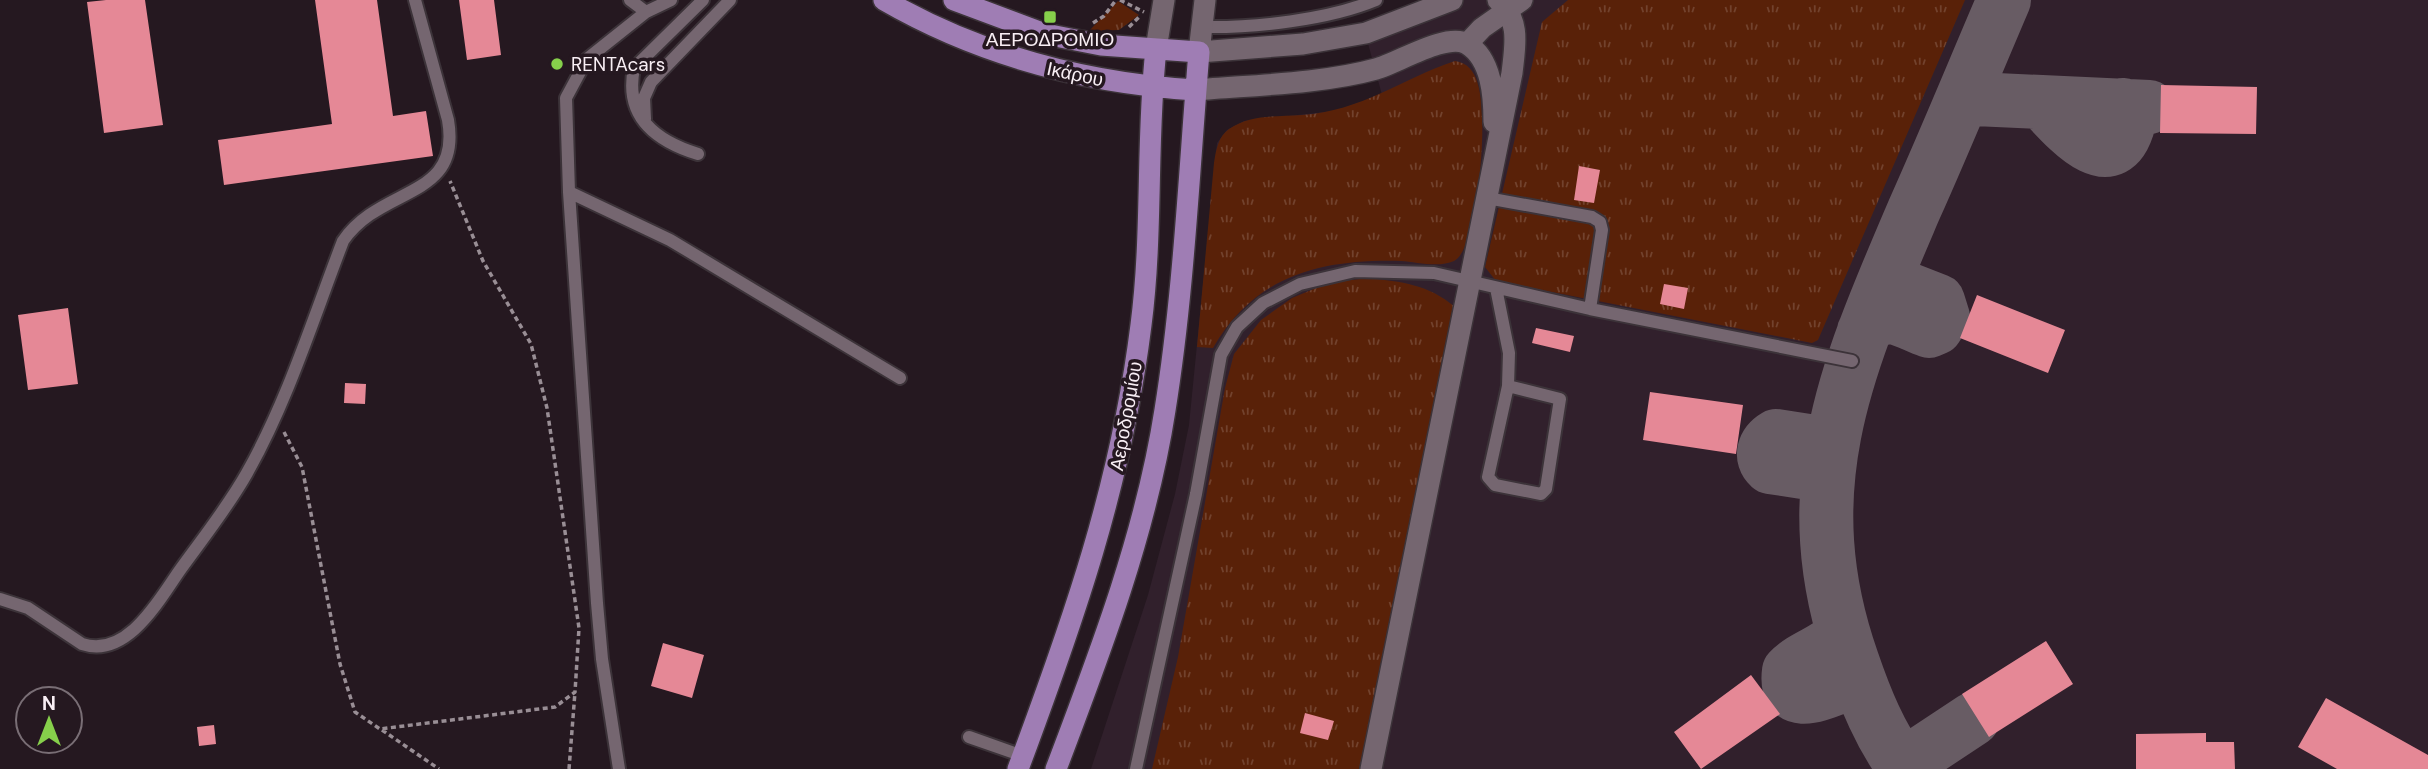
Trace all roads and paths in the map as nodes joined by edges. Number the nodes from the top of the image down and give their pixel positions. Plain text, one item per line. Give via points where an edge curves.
1 (415, 0) edge
2 (630, 0) edge
3 (671, 0) edge
4 (703, 0) edge
5 (730, 0) edge
6 (884, 0) edge
7 (954, 0) edge
8 (1118, 0) edge
9 (1164, 0) edge
10 (1205, 0) edge
11 (1376, 0) edge
12 (1452, 0) edge
13 (1510, 3) edge
14 (646, 12) junction
15 (1143, 12) dead end
16 (1202, 27) junction
17 (1087, 28) dead end
18 (1303, 44) junction
19 (1467, 44) junction
20 (1156, 49) junction
21 (1199, 52) junction
22 (1307, 79) junction
23 (1152, 88) junction
24 (1196, 90) junction
25 (645, 123) junction
26 (698, 154) dead end
27 (1494, 159) junction
28 (444, 167) junction
29 (569, 192) junction
30 (1487, 198) junction
31 (1469, 282) junction
32 (1496, 288) junction
33 (1590, 309) junction
34 (1852, 361) dead end
35 (900, 378) dead end
36 (1508, 386) junction
37 (275, 416) junction
38 (0, 599) edge
39 (575, 692) junction
40 (380, 729) junction
41 (969, 737) dead end
42 (1020, 763) edge
43 (439, 769) edge
44 (569, 769) edge
45 (619, 769) edge
46 (1056, 769) edge
47 (1136, 769) edge
48 (1371, 769) edge

1 - 28 lane via 450,131
2 - 14 lane
3 - 14 lane
4 - 25 lane via 634,68 634,102
5 - 25 lane via 652,82 644,98
6 - 23 main road, Ικάρου via 931,27 987,50 1050,69
7 - 20 main road, Ικάρου via 1045,34
8 - 15 path
8 - 17 path
9 - 20 street
10 - 16 street
11 - 16 lane via 1298,18
12 - 18 street via 1366,33
13 - 19 street
13 - 27 street via 1515,29 1512,74
14 - 29 lane via 587,59 573,81 566,98
16 - 21 street
18 - 21 street
18 - 22 street
19 - 22 street via 1443,43 1376,69
19 - 27 street via 1482,62 1490,83
20 - 21 main road, Ικάρου
20 - 23 main road, Αεροδρομίου
21 - 24 main road, Αεροδρομίου
22 - 24 street
23 - 24 main road, Ικάρου
23 - 42 main road, Αεροδρομίου via 1147,252 1130,407 1091,567
24 - 46 main road, Αεροδρομίου via 1178,314 1165,412 1126,573
25 - 26 lane via 669,145
27 - 30 street
28 - 37 lane via 431,179 378,207 342,241
28 - 39 path via 483,261 531,344 544,395 579,628
29 - 35 lane via 691,252
29 - 45 lane via 602,659
30 - 31 street
30 - 33 lane via 1600,222
31 - 32 lane
31 - 47 lane via 1434,273 1345,272 1285,291 1263,303 1237,327 1217,372 1196,494
31 - 48 street
32 - 33 lane
32 - 36 lane via 1508,353
33 - 34 lane
36 - 36 lane via 1488,477 1490,482 1541,494 1546,489 1560,399
37 - 38 lane via 234,494 153,608 122,638 91,647 28,608
37 - 40 path via 302,467 340,664 355,712
39 - 40 path via 555,707
39 - 44 path
40 - 43 path
41 - 42 lane

